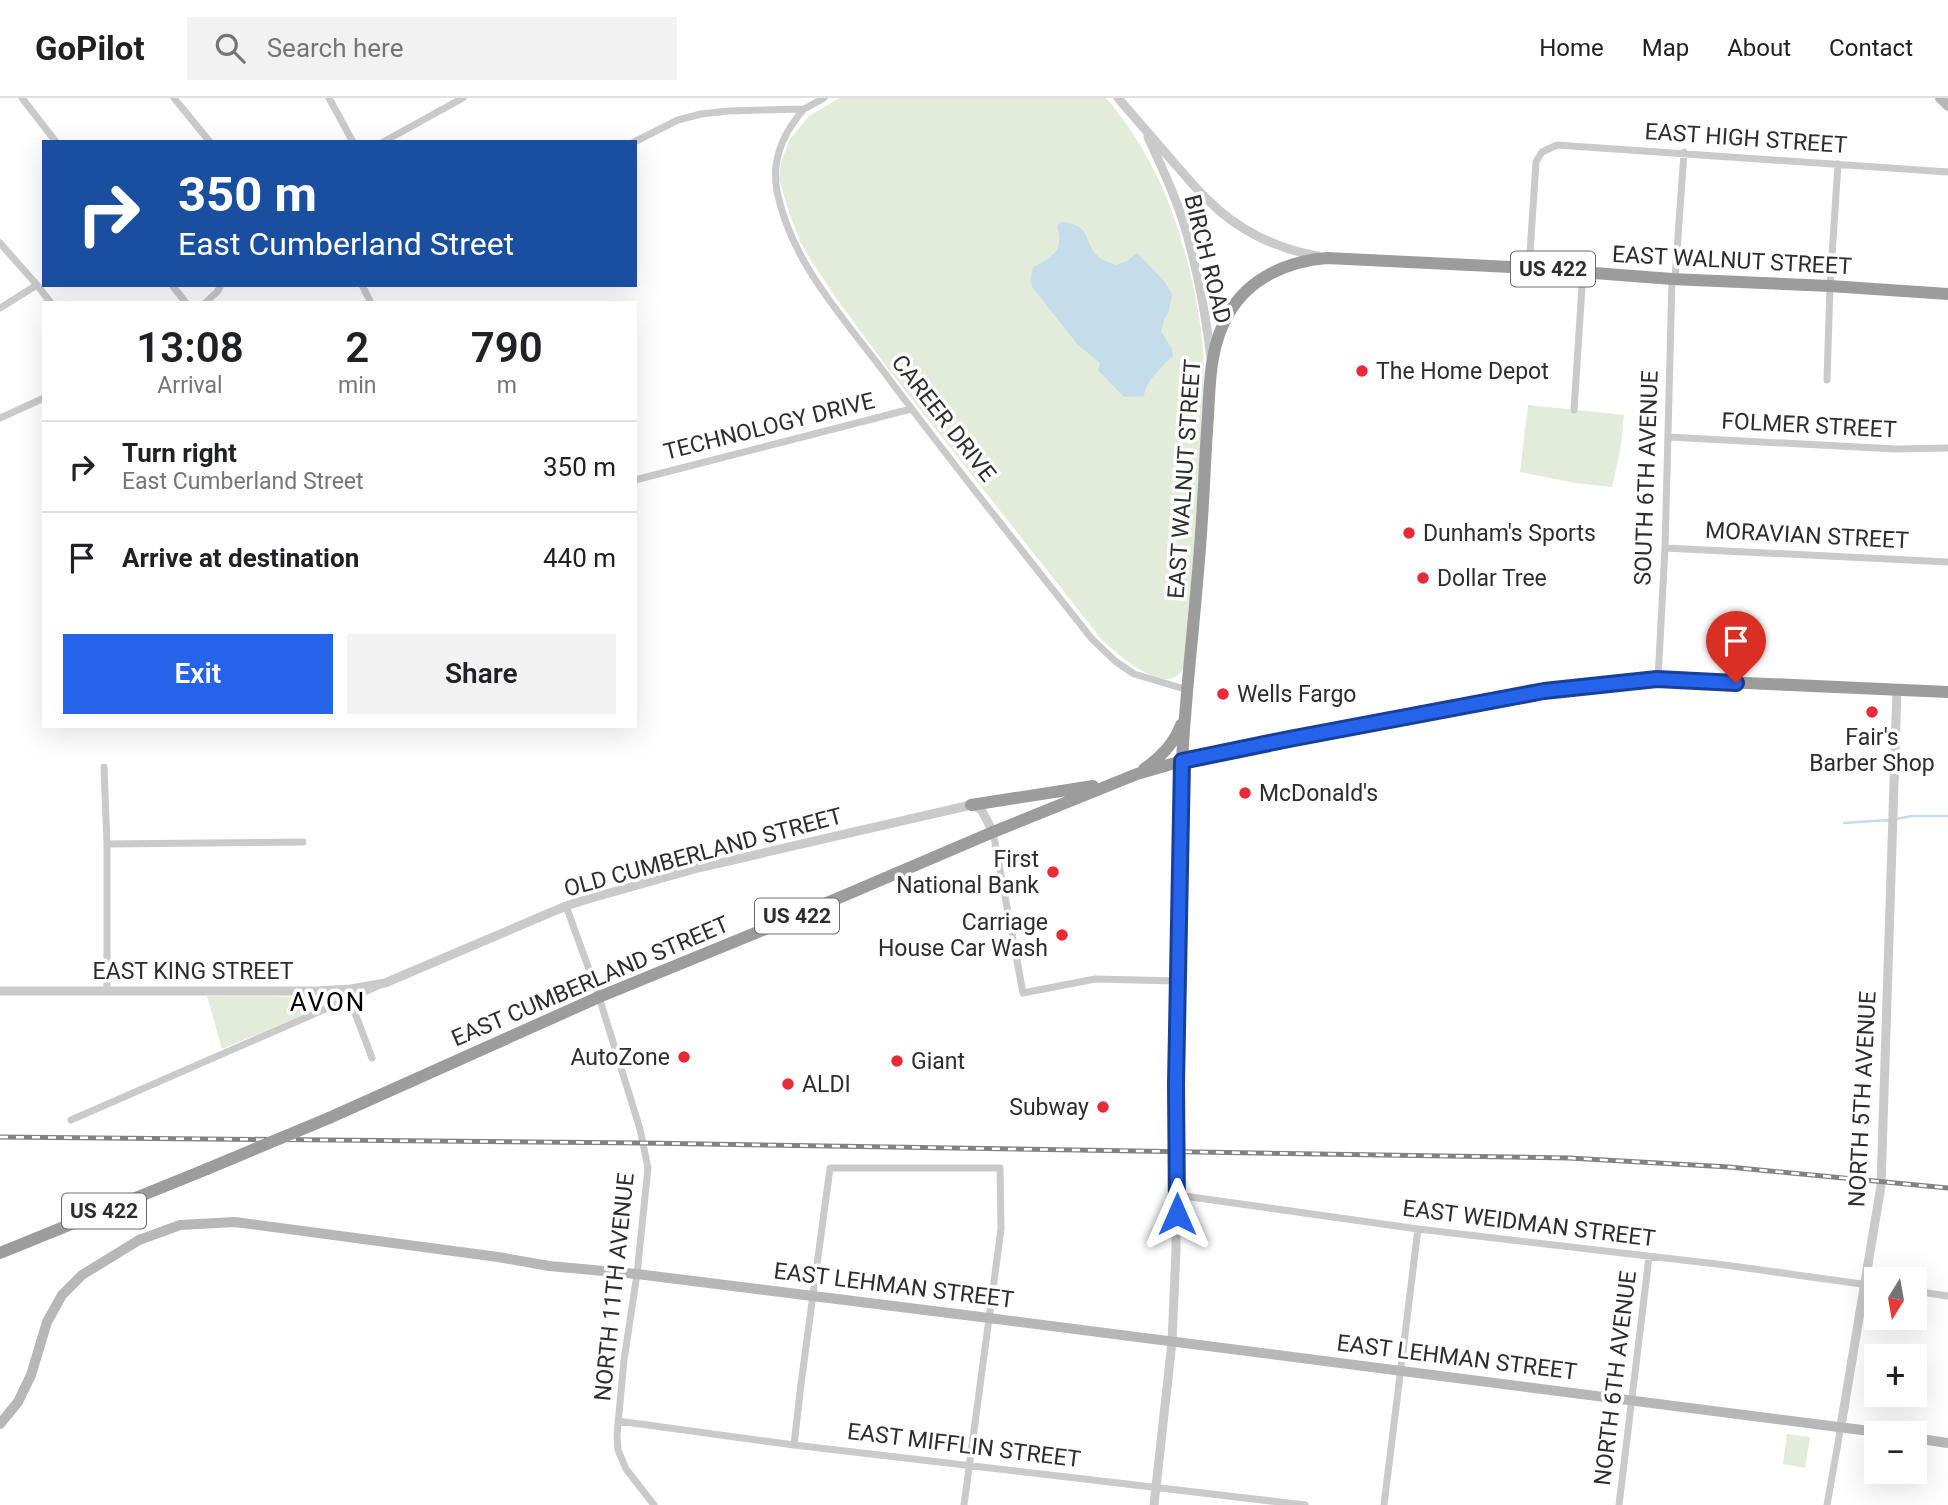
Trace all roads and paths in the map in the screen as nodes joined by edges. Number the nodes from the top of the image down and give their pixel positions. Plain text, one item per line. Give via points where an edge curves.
1 (22, 98) edge
2 (174, 98) edge
3 (329, 98) edge
4 (463, 98) edge
5 (824, 98) edge
6 (1118, 98) edge
7 (1940, 98) edge
8 (1948, 106) edge
9 (804, 109) junction
10 (1145, 129) junction
11 (54, 140) edge
12 (208, 140) edge
13 (352, 140) edge
14 (387, 140) edge
15 (637, 140) edge
16 (1684, 152) junction
17 (1838, 164) junction
18 (1948, 172) edge
19 (0, 243) edge
20 (1326, 258) junction
21 (1529, 268) junction
22 (1583, 271) junction
23 (1673, 279) junction
24 (37, 285) junction
25 (1830, 286) junction
26 (174, 287) edge
27 (220, 287) edge
28 (1948, 294) edge
29 (49, 301) edge
30 (184, 301) edge
31 (207, 301) edge
32 (0, 308) edge
33 (1211, 361) junction
34 (1827, 380) dead end
35 (42, 399) edge
36 (912, 409) junction
37 (1574, 410) dead end
38 (0, 418) edge
39 (1668, 437) junction
40 (1948, 448) edge
41 (637, 479) edge
42 (1665, 548) junction
43 (1948, 562) edge
44 (1657, 679) junction
45 (1948, 686) edge
46 (1188, 690) junction
47 (1897, 690) junction
48 (1948, 692) edge
49 (1185, 711) junction
50 (1182, 761) junction
51 (104, 767) dead end
52 (1137, 774) junction
53 (1118, 782) junction
54 (971, 805) junction
55 (993, 832) junction
56 (303, 842) dead end
57 (107, 844) junction
58 (566, 906) junction
59 (1178, 981) junction
60 (385, 983) junction
61 (107, 990) junction
62 (0, 991) edge
63 (599, 997) junction
64 (350, 1000) junction
65 (372, 1058) dead end
66 (71, 1120) dead end
67 (1177, 1195) junction
68 (1418, 1229) junction
69 (0, 1253) edge
70 (1649, 1256) junction
71 (1868, 1267) edge
72 (637, 1274) junction
73 (1864, 1284) edge
74 (1864, 1290) edge
75 (1927, 1293) edge
76 (813, 1296) junction
77 (1948, 1296) edge
78 (989, 1318) junction
79 (1172, 1342) junction
80 (1402, 1372) junction
81 (1631, 1399) junction
82 (618, 1421) junction
83 (0, 1424) edge
84 (1841, 1426) junction
85 (1864, 1430) edge
86 (1927, 1440) edge
87 (1948, 1443) edge
88 (794, 1445) junction
89 (970, 1465) junction
90 (1156, 1486) junction
91 (654, 1505) edge
92 (964, 1505) edge
93 (1154, 1505) edge
94 (1305, 1505) edge
95 (1384, 1505) edge
96 (1619, 1505) edge
97 (1827, 1505) edge

1 - 11 street
2 - 12 street
3 - 13 street
4 - 14 street
5 - 9 street
6 - 10 street, BIRCH ROAD
7 - 8 main road
9 - 15 street via 701,114
9 - 36 street, CAREER DRIVE via 786,134 777,159 777,191 786,224 816,279
10 - 20 street, BIRCH ROAD via 1208,201 1231,220 1295,253
10 - 33 street, BIRCH ROAD via 1186,231
16 - 17 street, EAST HIGH STREET
16 - 21 street, EAST HIGH STREET via 1557,145 1542,152 1536,162
16 - 23 street, SOUTH 6TH AVENUE
17 - 18 street, EAST HIGH STREET
17 - 25 street
19 - 24 street
20 - 21 highway, EAST WALNUT STREET / US 422
20 - 33 highway, EAST WALNUT STREET / US 422 via 1284,266 1251,288 1230,311
21 - 22 highway, EAST WALNUT STREET / US 422
22 - 23 highway, EAST WALNUT STREET / US 422
22 - 37 street
23 - 25 highway, EAST WALNUT STREET / US 422
23 - 39 street, SOUTH 6TH AVENUE
24 - 29 street
24 - 32 street
25 - 28 highway, EAST WALNUT STREET / US 422
25 - 34 street
26 - 30 street
27 - 31 street
33 - 46 highway, EAST WALNUT STREET / US 422
35 - 38 street
36 - 41 street, TECHNOLOGY DRIVE
36 - 46 street, CAREER DRIVE via 1092,639 1134,674
39 - 40 street, FOLMER STREET
39 - 42 street, SOUTH 6TH AVENUE
42 - 43 street, MORAVIAN STREET
42 - 44 street, SOUTH 6TH AVENUE
44 - 47 highway, EAST CUMBERLAND STREET / US 422
44 - 50 highway, EAST CUMBERLAND STREET / US 422 via 1544,691
45 - 47 highway via 1906,685
46 - 49 highway, EAST WALNUT STREET / US 422
47 - 48 highway, EAST CUMBERLAND STREET / US 422
47 - 71 street, NORTH 5TH AVENUE via 1881,1186
49 - 50 highway, EAST WALNUT STREET
49 - 52 highway, US 422 via 1173,742
50 - 52 highway, EAST CUMBERLAND STREET / US 422
50 - 59 street
51 - 57 street
52 - 53 highway, EAST CUMBERLAND STREET / US 422
53 - 54 highway
53 - 55 highway, EAST CUMBERLAND STREET / US 422
54 - 55 street via 981,809
54 - 58 street, OLD CUMBERLAND STREET via 698,868
55 - 59 street via 1023,993 1095,979
55 - 63 highway, EAST CUMBERLAND STREET / US 422
56 - 57 street
57 - 61 street
58 - 60 street, OLD CUMBERLAND STREET
58 - 63 street, NORTH 11TH AVENUE
59 - 67 street
60 - 61 street, EAST KING STREET via 316,990
60 - 64 street, OLD CUMBERLAND STREET
61 - 62 street, EAST KING STREET
63 - 69 highway, EAST CUMBERLAND STREET / US 422, bridge via 329,1118
63 - 72 street, NORTH 11TH AVENUE via 648,1168
64 - 65 street
64 - 66 street, OLD CUMBERLAND STREET
67 - 68 street, EAST WEIDMAN STREET
67 - 79 street
68 - 70 street, EAST WEIDMAN STREET
68 - 80 street
70 - 73 street, EAST WEIDMAN STREET
70 - 81 street, NORTH 6TH AVENUE
72 - 76 main road, EAST LEHMAN STREET
72 - 82 street, NORTH 11TH AVENUE
72 - 83 main road, EAST LEHMAN STREET via 235,1222 180,1225 106,1259 61,1295 47,1322 31,1375
74 - 84 street, NORTH 5TH AVENUE
75 - 77 street
76 - 78 main road, EAST LEHMAN STREET
76 - 78 street via 831,1168 1000,1168 1001,1230
76 - 88 street
78 - 79 main road, EAST LEHMAN STREET
78 - 89 street
79 - 80 main road, EAST LEHMAN STREET
79 - 90 street
80 - 81 main road, EAST LEHMAN STREET
80 - 95 street
81 - 84 main road, EAST LEHMAN STREET
81 - 96 street, NORTH 6TH AVENUE
82 - 88 street, EAST MIFFLIN STREET
82 - 91 street, NORTH 11TH AVENUE via 618,1450 626,1469
84 - 85 main road, EAST LEHMAN STREET
84 - 97 street, NORTH 5TH AVENUE
86 - 87 main road
88 - 89 street, EAST MIFFLIN STREET
89 - 90 street, EAST MIFFLIN STREET
89 - 92 street
90 - 93 street
90 - 94 street, EAST MIFFLIN STREET

